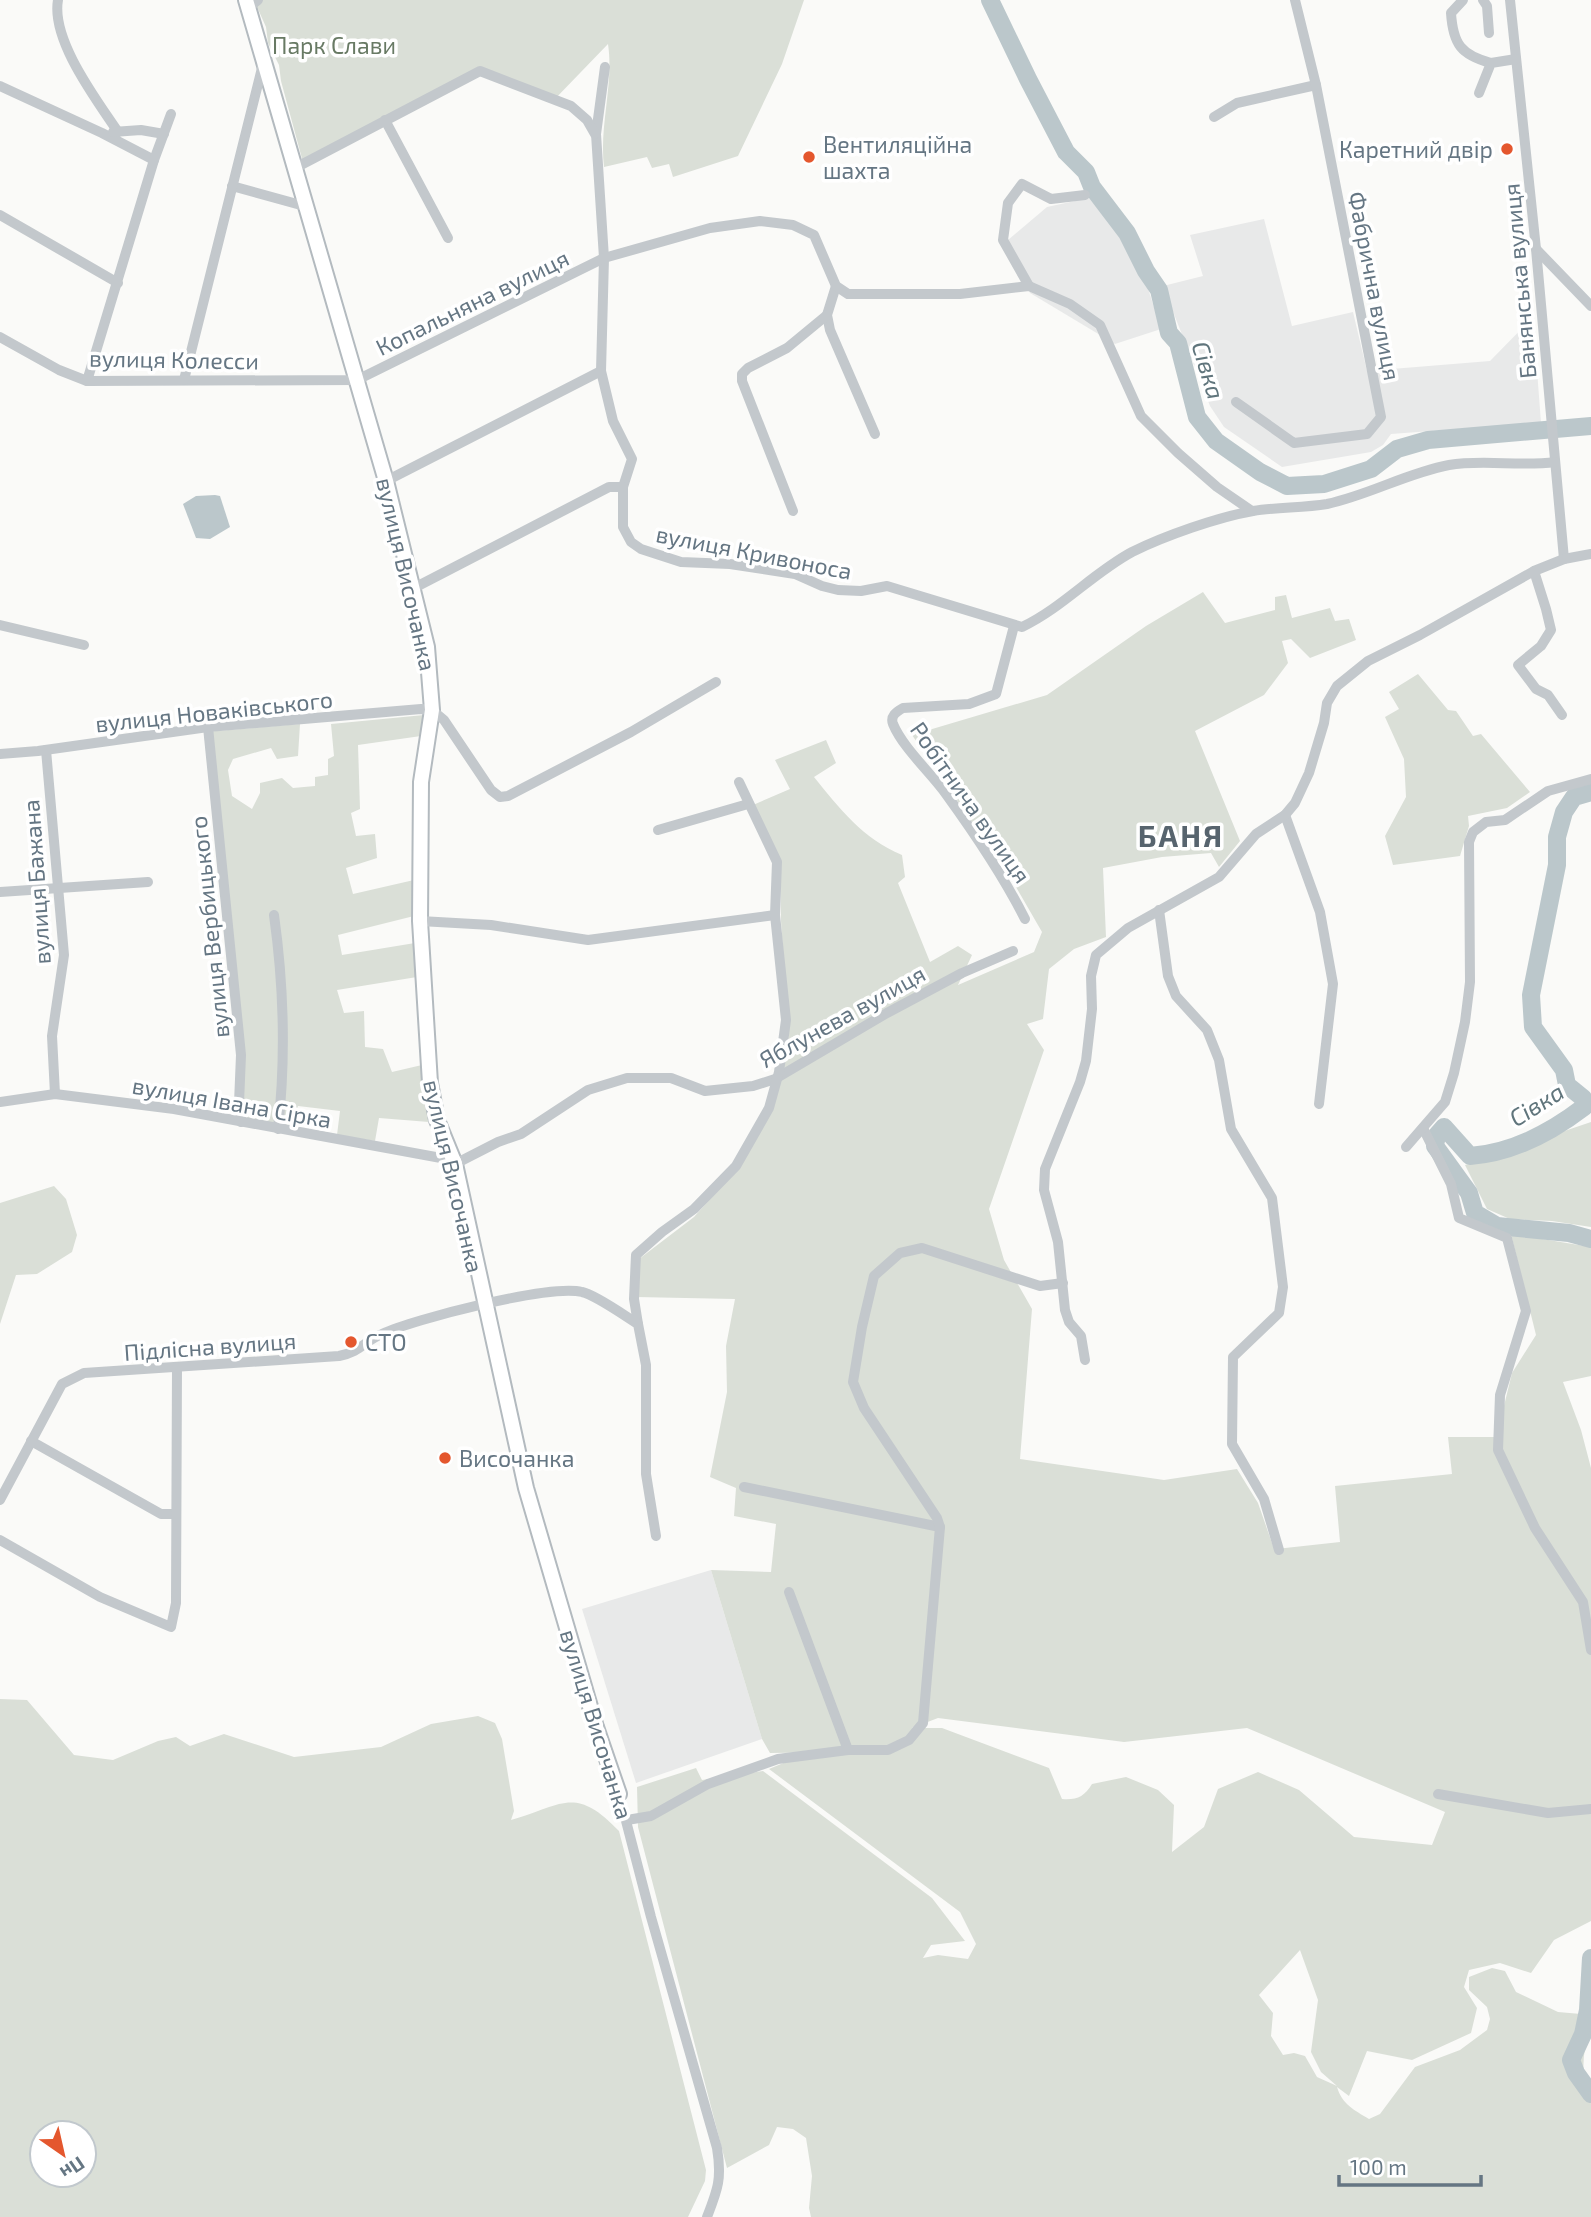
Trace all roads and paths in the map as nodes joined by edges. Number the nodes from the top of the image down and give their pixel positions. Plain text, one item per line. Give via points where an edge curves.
1 (58, 0) edge
2 (1295, 0) edge
3 (1463, 0) edge
4 (1483, 0) edge
5 (1510, 0) edge
6 (251, 2) edge
7 (1489, 33) dead end
8 (1470, 57) junction
9 (265, 58) junction
10 (1516, 59) junction
11 (1491, 62) junction
12 (606, 67) dead end
13 (1485, 78) junction
14 (1316, 85) junction
15 (0, 86) edge
16 (1479, 93) dead end
17 (171, 114) dead end
18 (1214, 117) dead end
19 (385, 120) junction
20 (118, 132) junction
21 (102, 133) junction
22 (164, 134) junction
23 (596, 134) junction
24 (154, 160) junction
25 (296, 167) junction
26 (232, 186) junction
27 (1085, 195) dead end
28 (308, 207) junction
29 (0, 215) edge
30 (448, 238) dead end
31 (1536, 249) junction
32 (604, 258) junction
33 (118, 283) junction
34 (836, 286) junction
35 (1029, 286) junction
36 (1591, 306) edge
37 (827, 315) junction
38 (0, 337) edge
39 (601, 371) junction
40 (184, 380) junction
41 (357, 380) junction
42 (88, 381) junction
43 (1236, 402) dead end
44 (875, 434) dead end
45 (1555, 462) junction
46 (386, 481) junction
47 (623, 487) junction
48 (793, 511) dead end
49 (1252, 511) junction
50 (1591, 554) edge
51 (1564, 559) junction
52 (1534, 571) junction
53 (414, 588) junction
54 (0, 625) edge
55 (1014, 626) junction
56 (84, 645) dead end
57 (716, 682) dead end
58 (432, 710) junction
59 (1562, 715) dead end
60 (208, 727) junction
61 (46, 750) junction
62 (0, 754) edge
63 (1591, 779) edge
64 (739, 782) dead end
65 (748, 804) junction
66 (1284, 815) junction
67 (658, 830) dead end
68 (148, 882) dead end
69 (58, 889) junction
70 (0, 892) edge
71 (1159, 910) junction
72 (274, 915) dead end
73 (775, 915) junction
74 (1025, 919) dead end
75 (420, 921) junction
76 (1013, 951) dead end
77 (775, 1079) junction
78 (55, 1094) junction
79 (0, 1102) edge
80 (1319, 1104) dead end
81 (241, 1122) junction
82 (1423, 1128) junction
83 (278, 1129) junction
84 (1406, 1147) dead end
85 (455, 1164) junction
86 (1063, 1283) junction
87 (484, 1304) junction
88 (638, 1324) junction
89 (1085, 1360) dead end
90 (177, 1367) junction
91 (32, 1441) junction
92 (744, 1487) dead end
93 (0, 1500) edge
94 (175, 1514) junction
95 (940, 1527) junction
96 (656, 1536) dead end
97 (0, 1540) edge
98 (1279, 1550) dead end
99 (789, 1592) dead end
100 (1591, 1650) edge
101 (848, 1750) junction
102 (619, 1794) joint
103 (1438, 1794) dead end
104 (1591, 1809) edge
105 (627, 1821) junction
106 (708, 2217) edge

1 - 20 street via 56,12 68,52
2 - 14 street, Фабрична вулиця
3 - 8 street via 1451,13 1453,34
4 - 7 street
5 - 10 street, Банянська вулиця
6 - 9 street, вулиця Височанка
8 - 11 street
8 - 13 street
9 - 25 street, вулиця Височанка
9 - 26 street
10 - 11 street
10 - 31 street, Банянська вулиця
11 - 13 street
12 - 23 street, вулиця Кривоноса
13 - 16 street
14 - 18 street via 1237,103
14 - 43 street, Фабрична вулиця via 1381,417 1367,434 1294,443
15 - 21 street
17 - 22 street
19 - 23 street via 480,71 571,106
19 - 25 street
19 - 30 street
20 - 21 street
20 - 22 street
21 - 24 street
22 - 24 street
23 - 32 street, вулиця Кривоноса
24 - 33 street
25 - 28 street, вулиця Височанка
26 - 28 street
26 - 40 street
27 - 35 street via 1051,199 1022,184 1008,203 1003,240
28 - 41 street, вулиця Височанка
29 - 33 street
31 - 36 street
31 - 45 street, Банянська вулиця
32 - 34 street, Копальняна вулиця via 710,228 760,221 793,225 814,235
32 - 39 street, вулиця Кривоноса
32 - 41 street, Копальняна вулиця
33 - 42 street
34 - 35 street via 848,294 905,295
34 - 37 street
35 - 49 street via 1070,304 1100,325 1141,416 1197,470
37 - 44 street
37 - 48 street via 787,348 742,374
38 - 42 street, вулиця Колесси
39 - 46 street
39 - 47 street, вулиця Кривоноса via 613,421 632,458
40 - 41 street, вулиця Колесси
40 - 42 street, вулиця Колесси
41 - 46 street, вулиця Височанка
45 - 49 street via 1449,466 1328,503
45 - 51 street, Банянська вулиця
46 - 53 street, вулиця Височанка
47 - 53 street via 609,487
47 - 55 street, вулиця Кривоноса via 623,527 631,542 659,557 795,574 838,590 887,586
49 - 55 street via 1209,522 1133,552 1034,621
50 - 51 street
51 - 52 street
52 - 59 street via 1550,630 1541,646 1518,665
52 - 66 street via 1368,660 1337,686 1327,703 1309,773
53 - 58 street, вулиця Височанка via 428,647
54 - 56 street
55 - 74 street, Робітнича вулиця via 996,694 969,704 903,708 892,718 1010,888
57 - 58 street via 499,797
58 - 60 street, вулиця Новаківського
58 - 75 street, вулиця Височанка via 421,782
60 - 61 street, вулиця Новаківського
60 - 81 street, вулиця Вербицького via 241,1055
61 - 62 street, вулиця Новаківського
61 - 69 street, вулиця Бажана
63 - 82 street via 1548,791 1504,820 1486,822 1473,832 1469,842 1465,1022 1445,1102
64 - 65 street
65 - 67 street
65 - 73 street via 777,862
66 - 71 street via 1256,834 1219,877
66 - 80 street via 1320,912 1333,984
68 - 69 street
69 - 70 street
69 - 78 street, вулиця Бажана via 64,955 52,1036
71 - 86 street via 1096,955 1086,1061 1045,1169 1044,1190
71 - 98 street via 1168,976 1176,996 1207,1030 1219,1060 1231,1129 1272,1198 1283,1287 1279,1313 1233,1357 1232,1444 1264,1499
72 - 83 street via 284,1023
73 - 75 street via 588,940 491,925
73 - 77 street via 786,1020
75 - 85 street, вулиця Височанка via 430,1083 437,1120
76 - 77 street, Яблунева вулиця via 887,1013
77 - 85 street, Яблунева вулиця via 705,1091 671,1078 627,1078 587,1090 521,1134
77 - 88 street via 769,1108 736,1166 694,1209 636,1255
78 - 79 street, вулиця Івана Сірка
78 - 81 street, вулиця Івана Сірка
81 - 83 street, вулиця Івана Сірка
82 - 84 street
82 - 100 street via 1451,1184 1459,1218 1507,1238 1526,1311 1500,1395 1498,1450 1535,1528 1583,1602
83 - 85 street, вулиця Івана Сірка
85 - 87 street, вулиця Височанка
86 - 89 street via 1065,1310 1081,1336
86 - 95 street via 1040,1286 922,1248 900,1252 874,1276 853,1382 864,1408
87 - 88 street, Підлісна вулиця via 553,1292 582,1292
87 - 90 street, Підлісна вулиця via 382,1334 355,1353
87 - 102 street, вулиця Височанка via 526,1488
88 - 96 street via 646,1365 646,1474
90 - 91 street, Підлісна вулиця via 73,1377 62,1384
90 - 94 street
91 - 93 street, Підлісна вулиця
91 - 94 street via 161,1514
92 - 95 street
94 - 97 street via 176,1603 171,1627 100,1597
95 - 101 street via 923,1723 909,1740 888,1750
99 - 101 street
101 - 105 street via 778,1759 708,1784 651,1816
102 - 105 street, вулиця Височанка
103 - 104 street via 1548,1813
105 - 106 street, вулиця Височанка via 717,2148 721,2171

